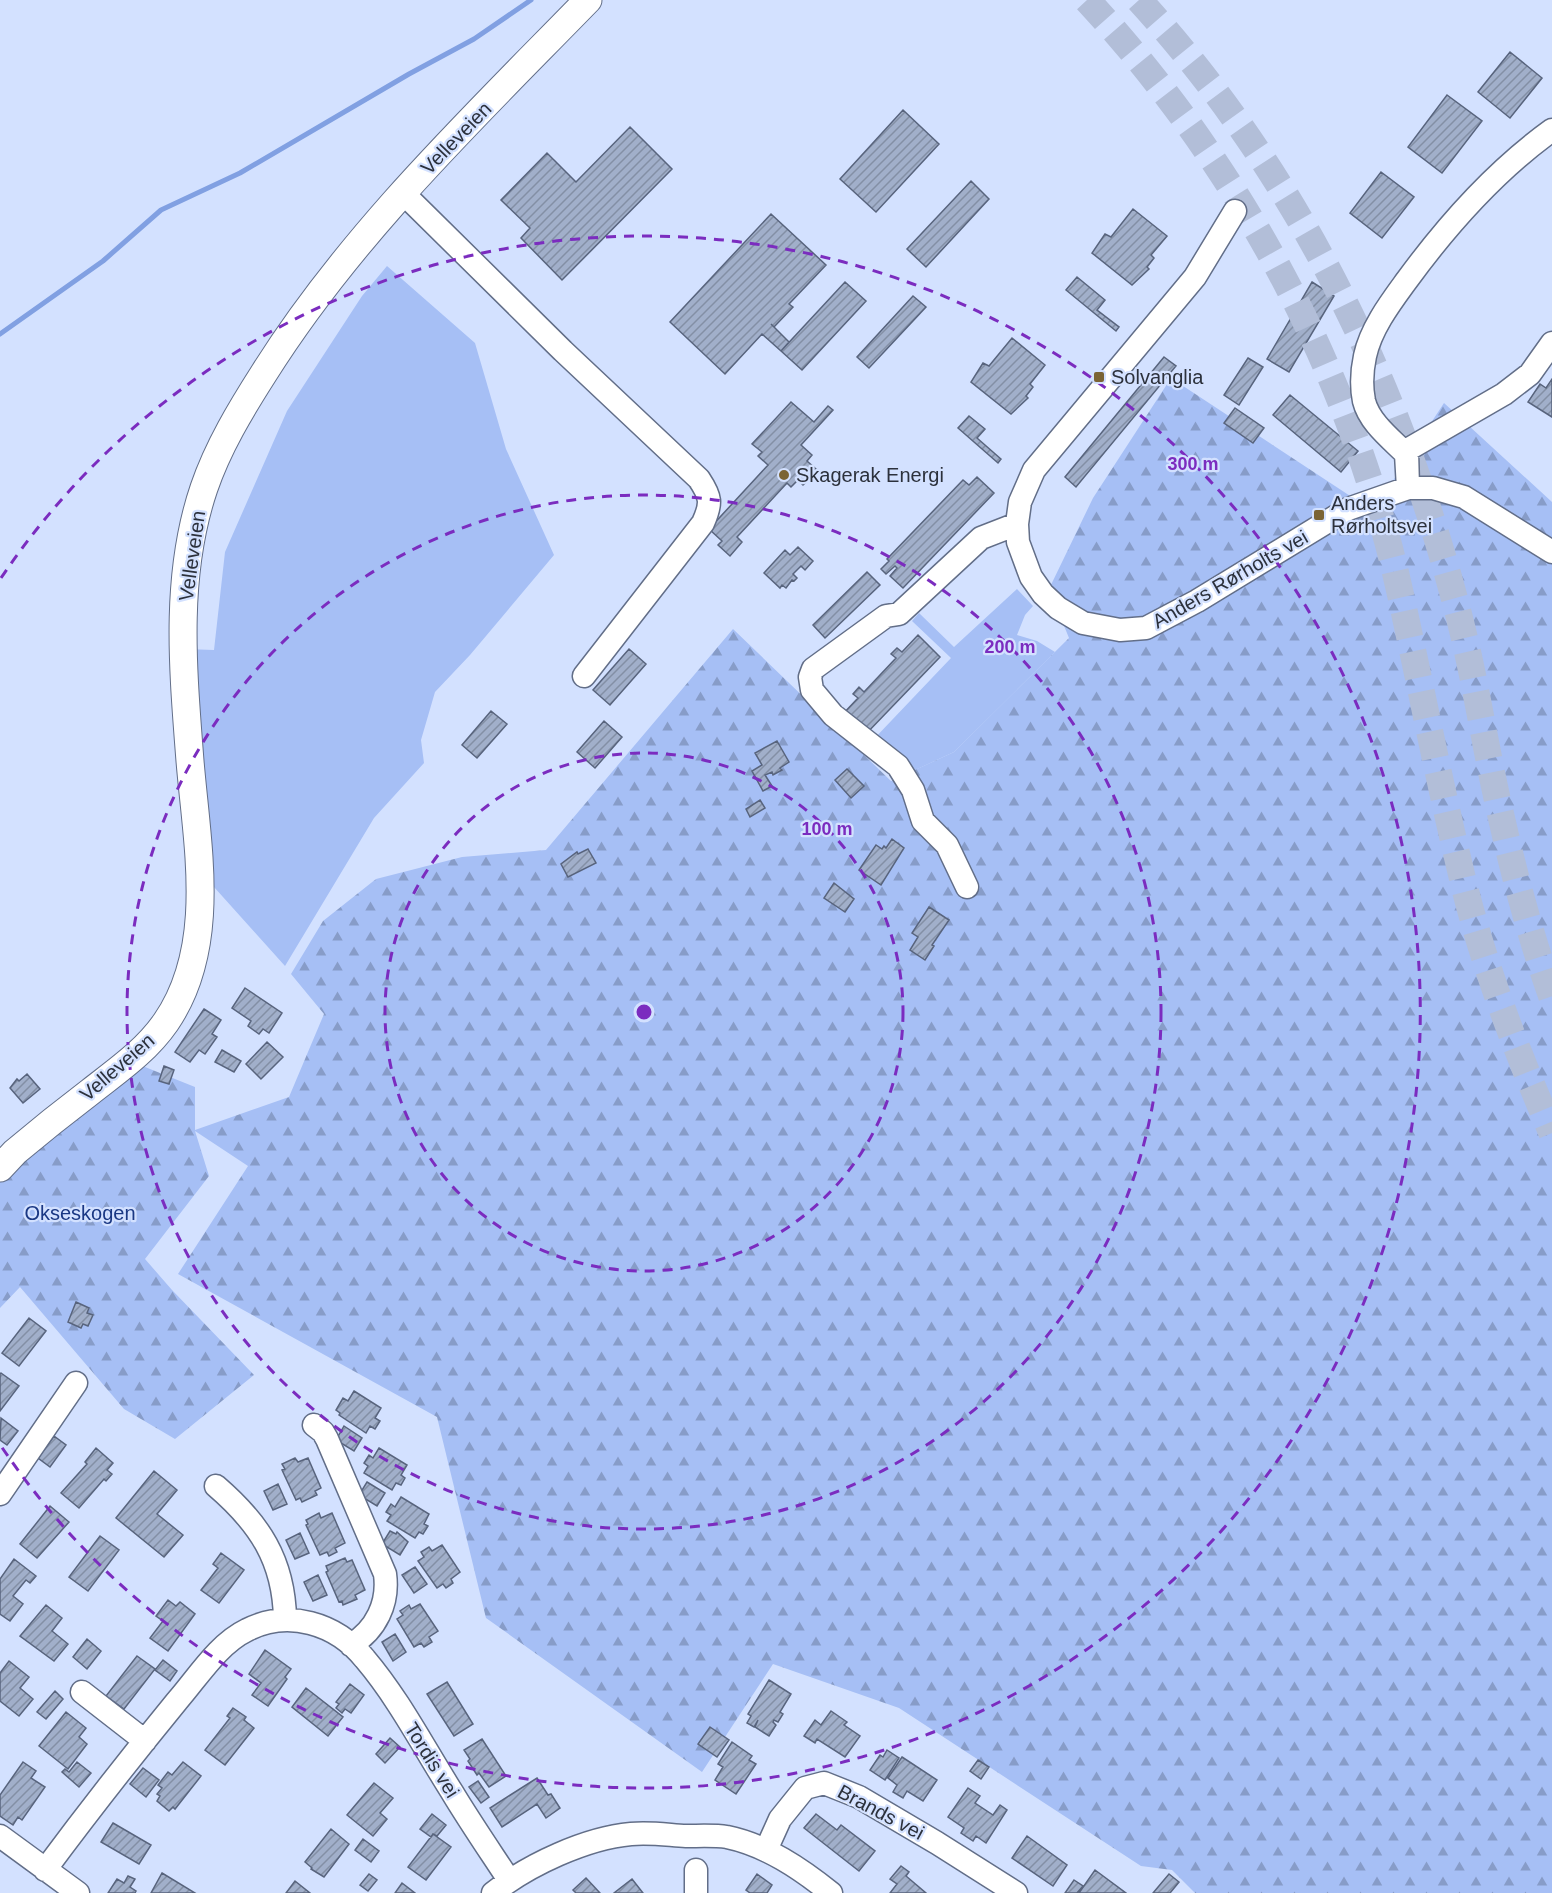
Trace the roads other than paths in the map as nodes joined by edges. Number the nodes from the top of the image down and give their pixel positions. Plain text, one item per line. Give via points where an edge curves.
1 (588, 0) edge
2 (1552, 130) edge
3 (403, 193) junction
4 (1235, 211) dead end
5 (1552, 343) edge
6 (1408, 488) junction
7 (1017, 524) junction
8 (1552, 552) edge
9 (584, 676) dead end
10 (967, 887) dead end
11 (0, 1168) edge
12 (76, 1383) dead end
13 (314, 1425) dead end
14 (216, 1486) dead end
15 (0, 1494) edge
16 (285, 1619) junction
17 (351, 1645) junction
18 (82, 1692) dead end
19 (145, 1741) junction
20 (0, 1836) edge
21 (766, 1850) junction
22 (45, 1870) junction
23 (696, 1870) dead end
24 (501, 1886) edge
25 (78, 1893) edge
26 (696, 1893) edge
27 (831, 1893) edge
28 (1016, 1893) edge

1 - 3 main road, Velleveien
2 - 6 street via 1480,192 1455,220 1390,303 1365,354 1365,403 1376,423 1406,453
3 - 9 street via 699,479 708,493 710,508 703,523
3 - 11 main road, Velleveien via 344,262 280,347 225,438 196,515 187,563 183,623 199,922 182,992 151,1041
4 - 7 street, Anders Rørholts vei via 1195,277 1034,470 1020,502
5 - 6 street via 1530,374 1504,394 1407,450
6 - 7 street, Anders Rørholts vei via 1348,509 1146,628 1120,630 1083,623 1058,608 1031,577 1018,542
6 - 8 street via 1433,488 1464,497
7 - 10 street via 981,538 899,614 886,616 813,669 810,677 812,690 833,715 898,766 913,790 924,821 947,845
12 - 15 street
13 - 17 street via 327,1439 385,1574 386,1597 378,1617 363,1638
14 - 16 street via 249,1518 267,1543 278,1566
16 - 17 street, Tordis vei via 321,1626
16 - 19 street, Tordis vei via 270,1621 232,1639
17 - 24 street, Tordis vei via 397,1704
18 - 19 street
19 - 22 street, Tordis vei
20 - 22 street
21 - 24 street via 726,1837 631,1834 591,1843 536,1864
21 - 27 street
21 - 28 street, Brands vei via 780,1819 805,1788 824,1783 859,1797
22 - 25 street
23 - 26 street

